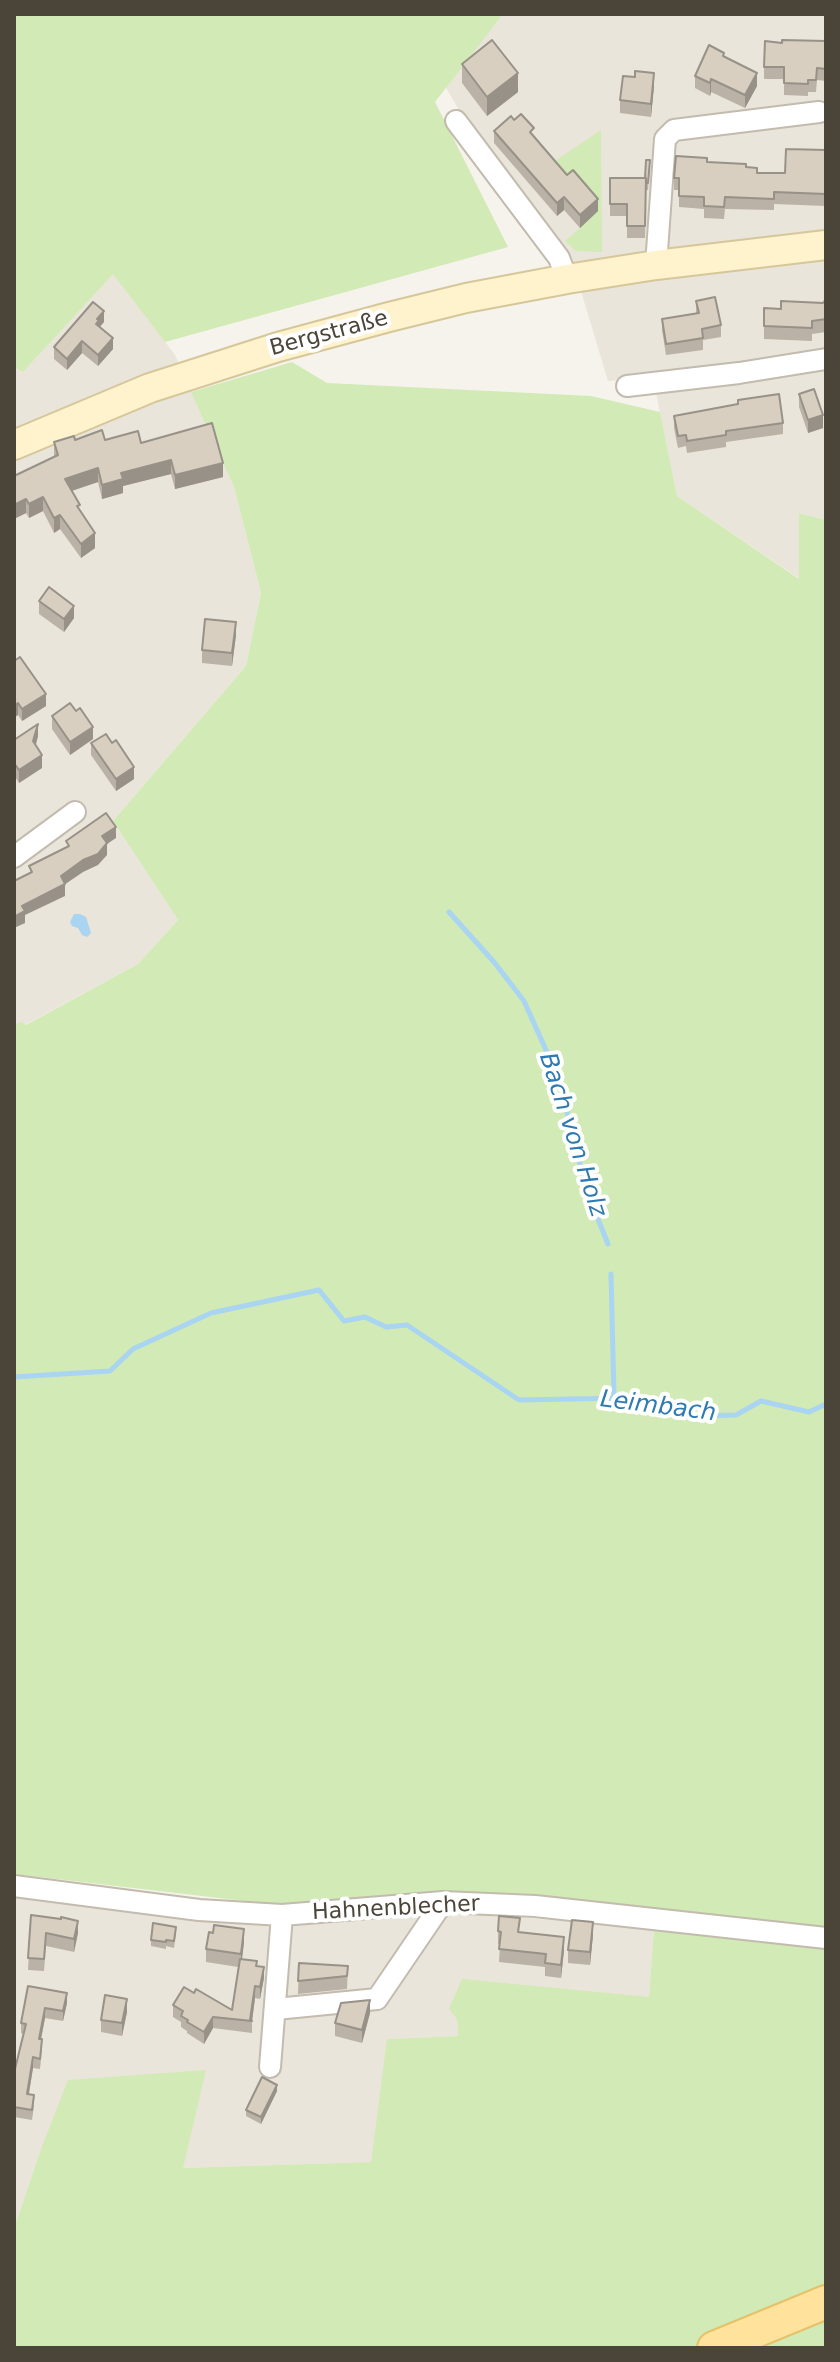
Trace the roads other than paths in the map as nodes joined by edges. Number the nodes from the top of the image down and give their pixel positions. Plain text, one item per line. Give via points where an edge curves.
1 (819, 112) dead end
2 (456, 121) dead end
3 (826, 245) edge
4 (656, 265) junction
5 (567, 279) junction
6 (826, 359) edge
7 (627, 386) dead end
8 (14, 445) edge
9 (75, 812) dead end
10 (14, 857) edge
11 (14, 1886) edge
12 (443, 1902) junction
13 (282, 1915) junction
14 (826, 1938) edge
15 (276, 2009) junction
16 (270, 2067) dead end
17 (826, 2302) edge
18 (714, 2348) edge

1 - 4 street via 674,130 665,139
2 - 5 street via 559,258
3 - 4 street, Bergstraße
4 - 5 street, Bergstraße
5 - 8 street, Bergstraße via 466,298 278,347 150,388
6 - 7 street
9 - 10 street
11 - 13 street, Hahnenblecher
12 - 13 street, Hahnenblecher
12 - 14 street, Hahnenblecher via 535,1906
12 - 15 street via 377,1999
13 - 15 street
15 - 16 street
17 - 18 main road

